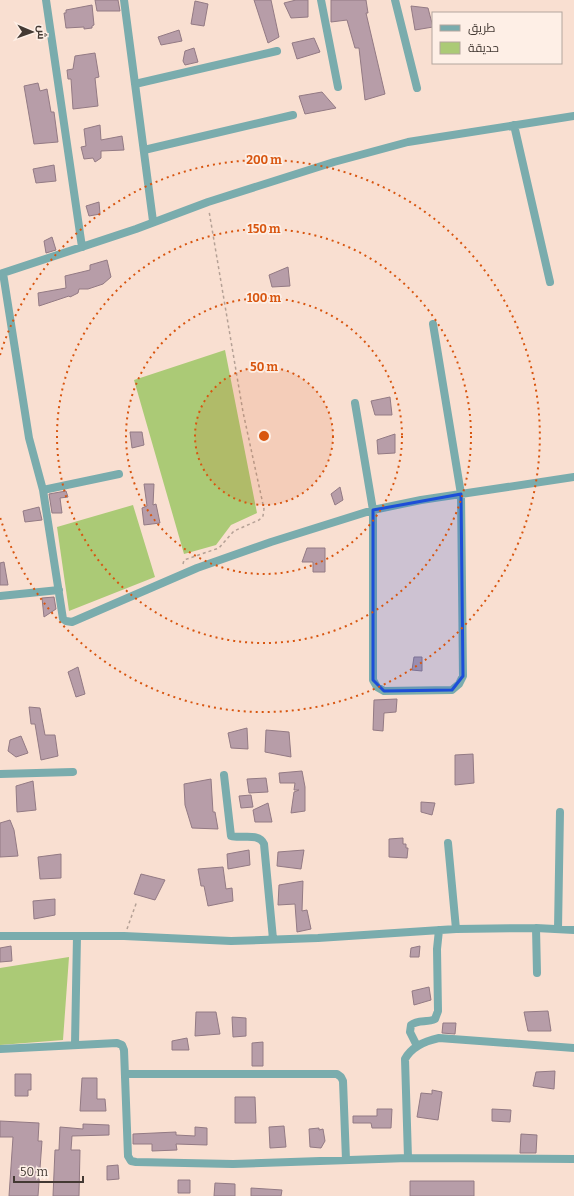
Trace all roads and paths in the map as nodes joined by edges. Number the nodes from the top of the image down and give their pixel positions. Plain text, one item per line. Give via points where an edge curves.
1 (46, 0) edge
2 (124, 0) edge
3 (321, 0) edge
4 (394, 0) edge
5 (277, 51) dead end
6 (135, 84) junction
7 (338, 87) dead end
8 (417, 88) dead end
9 (293, 115) dead end
10 (574, 116) edge
11 (514, 125) junction
12 (144, 150) junction
13 (208, 202) junction
14 (153, 222) junction
15 (82, 247) junction
16 (1, 273) edge
17 (550, 282) dead end
18 (433, 324) dead end
19 (355, 403) dead end
20 (119, 474) dead end
21 (574, 477) edge
22 (43, 490) junction
23 (461, 494) junction
24 (373, 510) junction
25 (183, 567) dead end
26 (59, 590) junction
27 (0, 596) edge
28 (73, 772) dead end
29 (0, 774) edge
30 (224, 774) dead end
31 (560, 812) dead end
32 (448, 843) dead end
33 (136, 901) dead end
34 (536, 928) junction
35 (456, 929) junction
36 (558, 929) junction
37 (439, 930) junction
38 (574, 930) edge
39 (0, 936) edge
40 (77, 936) junction
41 (124, 936) junction
42 (273, 939) junction
43 (537, 973) dead end
44 (75, 1044) junction
45 (417, 1046) junction
46 (574, 1048) edge
47 (0, 1049) edge
48 (126, 1074) junction
49 (408, 1158) junction
50 (346, 1160) junction
51 (574, 1160) edge

1 - 15 street
2 - 6 street
3 - 7 street
4 - 8 street
5 - 6 street
6 - 12 street
9 - 12 street
10 - 11 street
11 - 13 street via 408,142 327,164
11 - 17 street
12 - 14 street
13 - 14 street
13 - 25 path via 243,412 264,509 259,520 234,531 220,548 184,560
14 - 15 street
15 - 16 street
16 - 22 street via 29,438
18 - 23 street
19 - 24 street
20 - 22 street
21 - 23 street
22 - 26 street
23 - 24 street
23 - 24 street via 463,676 460,684 452,690 384,691 377,687 374,680
24 - 26 street via 197,568 72,622 63,619
26 - 27 street
28 - 29 street
30 - 42 street via 231,836 258,837 264,844
31 - 36 street
32 - 35 street
33 - 41 path
34 - 35 street
34 - 36 street
34 - 43 street
35 - 37 street
36 - 38 street
37 - 42 street
37 - 45 street via 438,1010 435,1019 411,1025 410,1032
39 - 40 street
40 - 41 street
40 - 44 street
41 - 42 street via 231,941
44 - 47 street
44 - 48 street via 122,1045
45 - 46 street via 439,1038
45 - 49 street via 405,1060
48 - 50 street via 337,1074 343,1082
48 - 50 street via 128,1156 131,1161 233,1164
49 - 50 street
49 - 51 street

